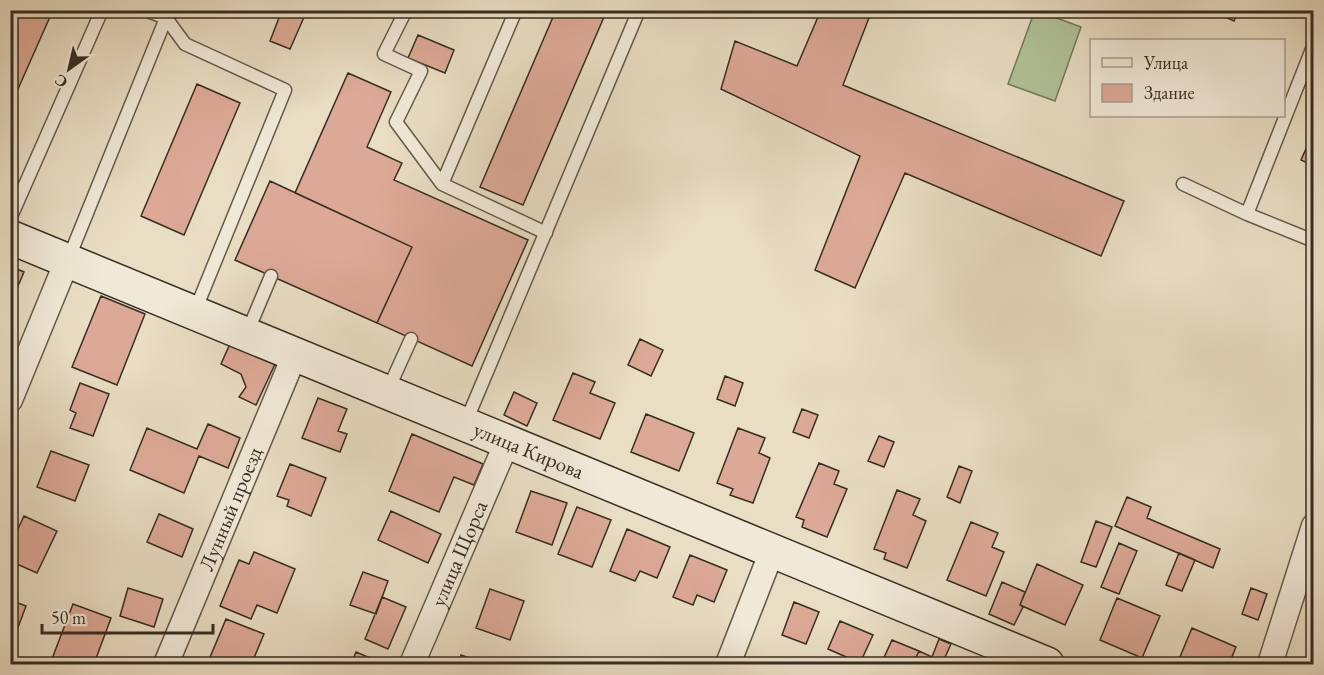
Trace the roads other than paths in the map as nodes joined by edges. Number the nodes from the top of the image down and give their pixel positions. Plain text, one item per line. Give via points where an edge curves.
1 (102, 10) edge
2 (145, 10) edge
3 (406, 10) edge
4 (516, 10) edge
5 (639, 10) edge
6 (166, 14) edge
7 (1314, 44) edge
8 (442, 184) junction
9 (1183, 184) dead end
10 (1247, 214) junction
11 (10, 219) edge
12 (546, 233) junction
13 (10, 237) edge
14 (1314, 242) edge
15 (68, 261) junction
16 (271, 276) dead end
17 (194, 313) junction
18 (246, 334) junction
19 (411, 339) dead end
20 (295, 354) junction
21 (387, 392) junction
22 (10, 400) edge
23 (465, 425) junction
24 (507, 442) junction
25 (1314, 526) edge
26 (772, 551) junction
27 (1035, 662) edge
28 (166, 664) edge
29 (412, 664) edge
30 (728, 664) edge
31 (1270, 664) edge

1 - 11 lane
2 - 6 lane
3 - 8 lane via 384,54 422,71 396,122
4 - 8 lane
5 - 12 lane
6 - 15 lane
6 - 17 lane via 185,44 285,90
7 - 10 lane
8 - 12 lane
9 - 10 lane
10 - 14 lane
12 - 23 lane
13 - 15 street, улица Кирова
15 - 17 street, улица Кирова
15 - 22 street
16 - 18 lane
17 - 18 street, улица Кирова
18 - 20 street, улица Кирова
19 - 21 lane
20 - 21 street, улица Кирова
20 - 28 street, Лунный проезд
21 - 23 street, улица Кирова
23 - 24 street, улица Кирова
24 - 26 street, улица Кирова
24 - 29 street, улица Щорса
25 - 31 street
26 - 27 street, улица Кирова
26 - 30 street

